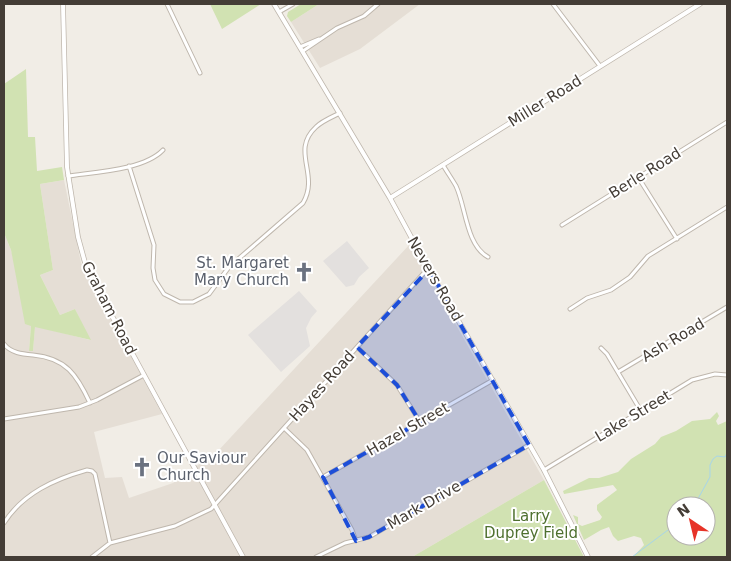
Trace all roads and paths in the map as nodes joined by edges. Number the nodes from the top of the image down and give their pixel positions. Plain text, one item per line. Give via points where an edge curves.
1 (63, 4) edge
2 (167, 4) edge
3 (274, 4) edge
4 (293, 4) edge
5 (378, 4) edge
6 (553, 4) edge
7 (700, 4) edge
8 (279, 12) junction
9 (302, 49) junction
10 (600, 66) junction
11 (200, 73) dead end
12 (340, 112) junction
13 (727, 122) edge
14 (163, 150) dead end
15 (443, 165) junction
16 (129, 166) junction
17 (68, 176) junction
18 (638, 177) junction
19 (390, 198) junction
20 (727, 207) edge
21 (562, 225) dead end
22 (677, 238) junction
23 (488, 257) dead end
24 (429, 269) junction
25 (727, 307) edge
26 (570, 309) dead end
27 (4, 344) edge
28 (356, 347) junction
29 (601, 348) dead end
30 (618, 372) junction
31 (144, 375) junction
32 (727, 375) edge
33 (493, 380) junction
34 (90, 403) junction
35 (641, 411) junction
36 (4, 420) edge
37 (420, 422) junction
38 (284, 428) junction
39 (529, 445) junction
40 (544, 470) junction
41 (323, 477) junction
42 (215, 503) junction
43 (4, 523) edge
44 (356, 541) junction
45 (110, 543) junction
46 (323, 555) edge
47 (92, 557) edge
48 (243, 557) edge
49 (316, 557) edge
50 (588, 557) edge

1 - 17 street, Graham Road
2 - 11 street
3 - 8 street, Nevers Road
4 - 8 street
5 - 9 street via 364,16
6 - 10 street
7 - 10 street, Miller Road
8 - 9 street, Nevers Road
9 - 12 street, Nevers Road
10 - 15 street, Miller Road
12 - 16 street via 320,123 307,139 304,151 310,185 303,203 229,268 209,294 193,302 174,300 157,285 154,245
12 - 19 street, Nevers Road
13 - 18 street, Berle Road
14 - 16 street via 157,156
15 - 19 street, Miller Road
15 - 23 street via 456,186 480,253
16 - 17 street
17 - 31 street, Graham Road via 87,270
18 - 21 street, Berle Road
18 - 22 street
19 - 24 street, Nevers Road
20 - 22 street
22 - 26 street via 648,256 621,284
24 - 28 street, Hayes Road
24 - 33 street, Nevers Road
25 - 30 street, Ash Road
27 - 34 street via 13,352 44,356 66,366
28 - 37 street via 397,385
28 - 38 street, Hayes Road
29 - 30 street
30 - 35 street
31 - 34 street
31 - 42 street, Graham Road
32 - 35 street, Lake Street via 714,374 692,380
33 - 37 street, Hazel Street
33 - 39 street, Nevers Road
34 - 36 street
35 - 40 street, Lake Street
37 - 41 street, Hazel Street
38 - 41 street via 307,450
38 - 42 street, Hayes Road
39 - 40 street, Nevers Road
39 - 44 street, Mark Drive via 369,537
40 - 50 street, Nevers Road
41 - 44 street
42 - 45 street, Hayes Road via 211,509 175,526
42 - 48 street, Graham Road
43 - 45 street via 16,507 35,491 88,470 94,474
44 - 46 street, Mark Drive
45 - 47 street
46 - 49 street, Mark Drive

